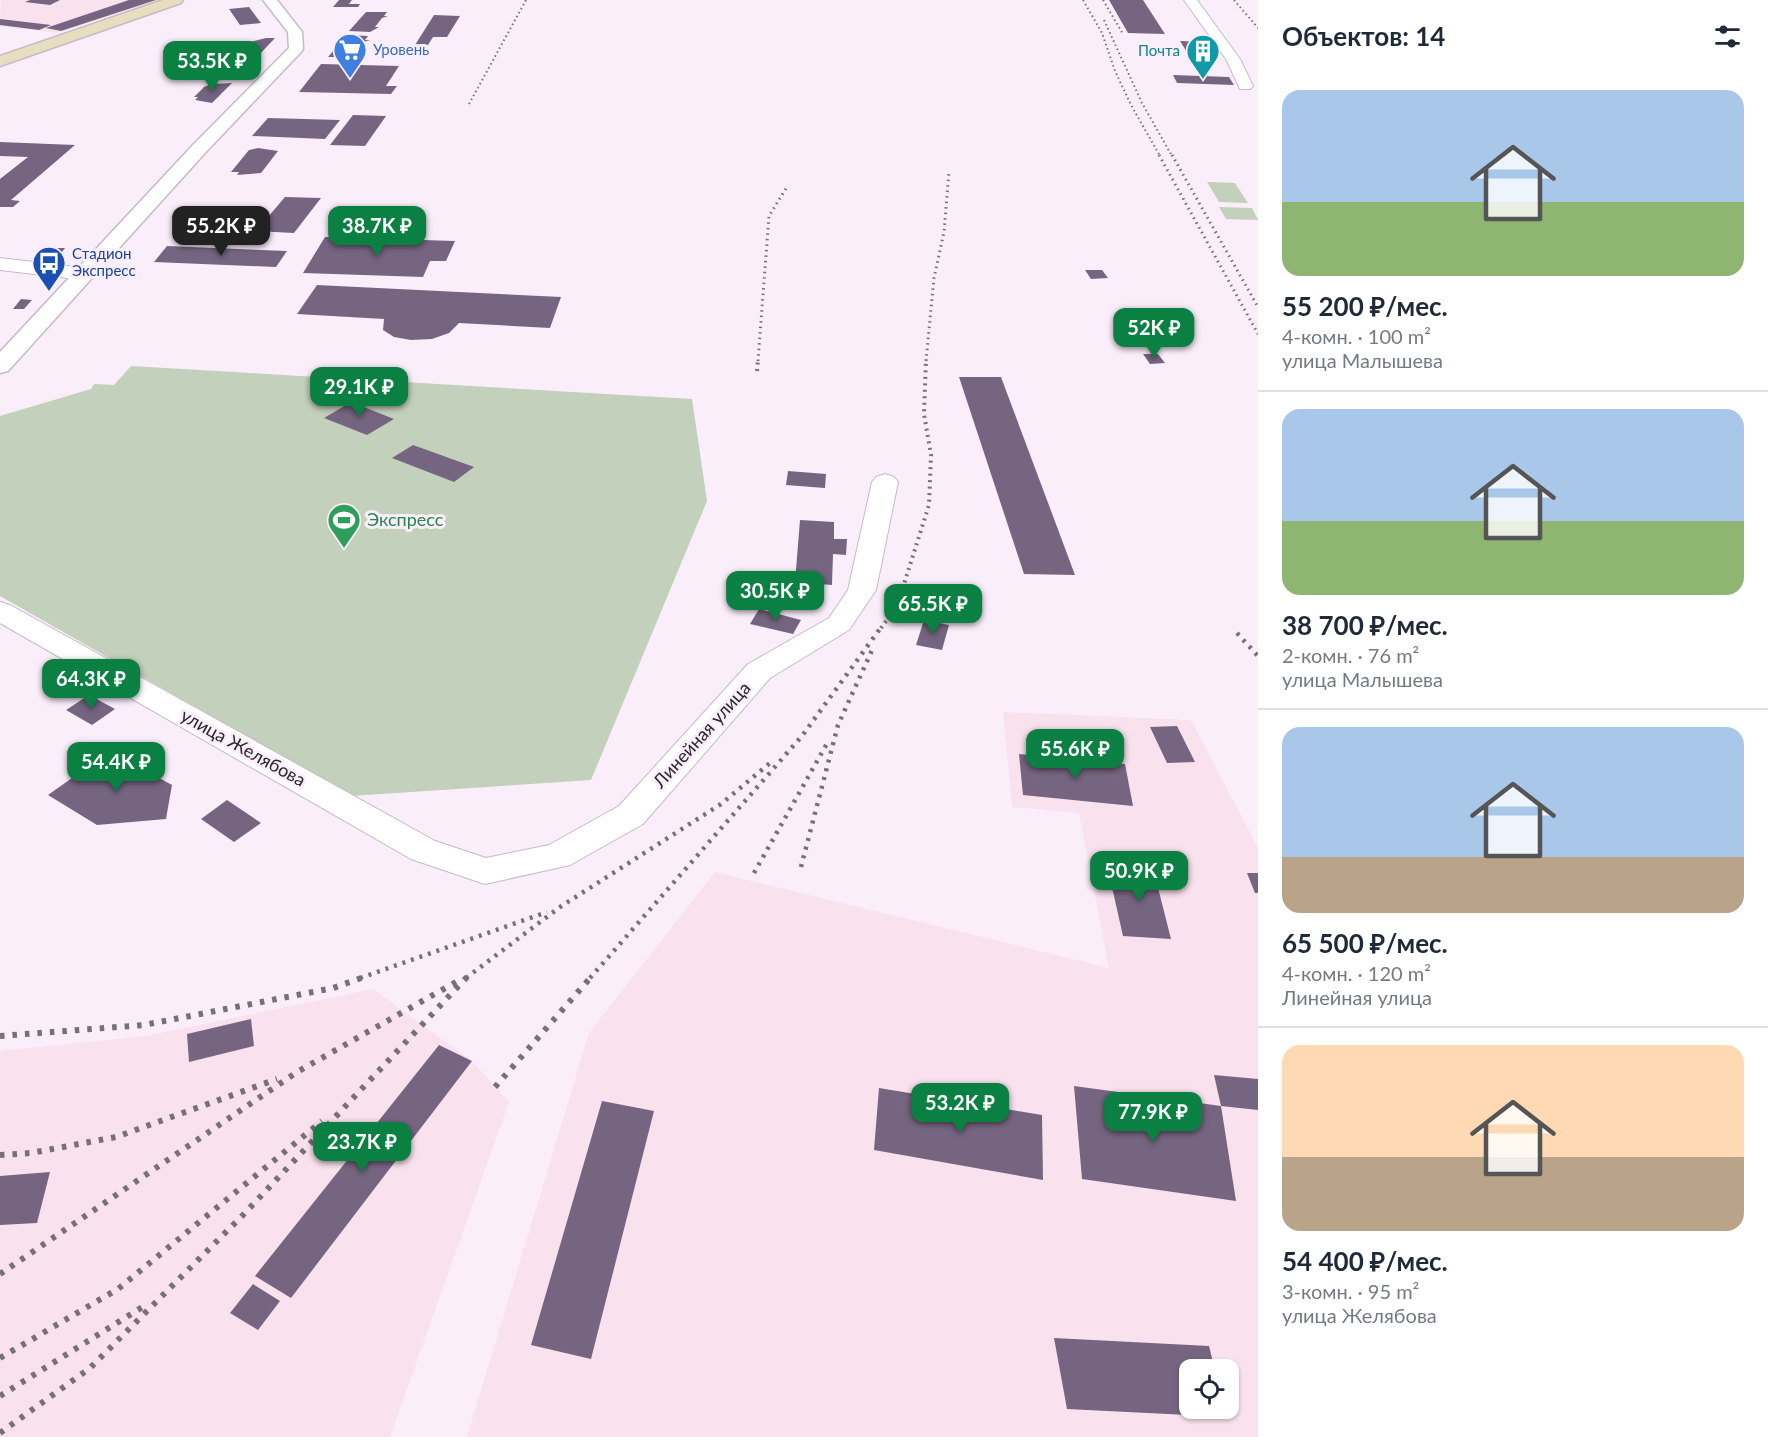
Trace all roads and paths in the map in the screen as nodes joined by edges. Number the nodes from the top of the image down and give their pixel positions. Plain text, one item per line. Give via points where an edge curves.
1 (176, 0) edge
2 (270, 0) edge
3 (1190, 0) edge
4 (0, 61) edge
5 (1245, 86) dead end
6 (0, 264) edge
7 (85, 274) junction
8 (0, 366) edge
9 (885, 482) dead end
10 (0, 611) edge
11 (423, 850) joint

1 - 4 main road
2 - 7 street via 295,32 296,49
3 - 5 street via 1233,59
6 - 7 street
7 - 8 street
9 - 11 street, Линейная улица via 862,590 839,624 759,671 631,814 558,856 484,871
10 - 11 street, улица Желябова

